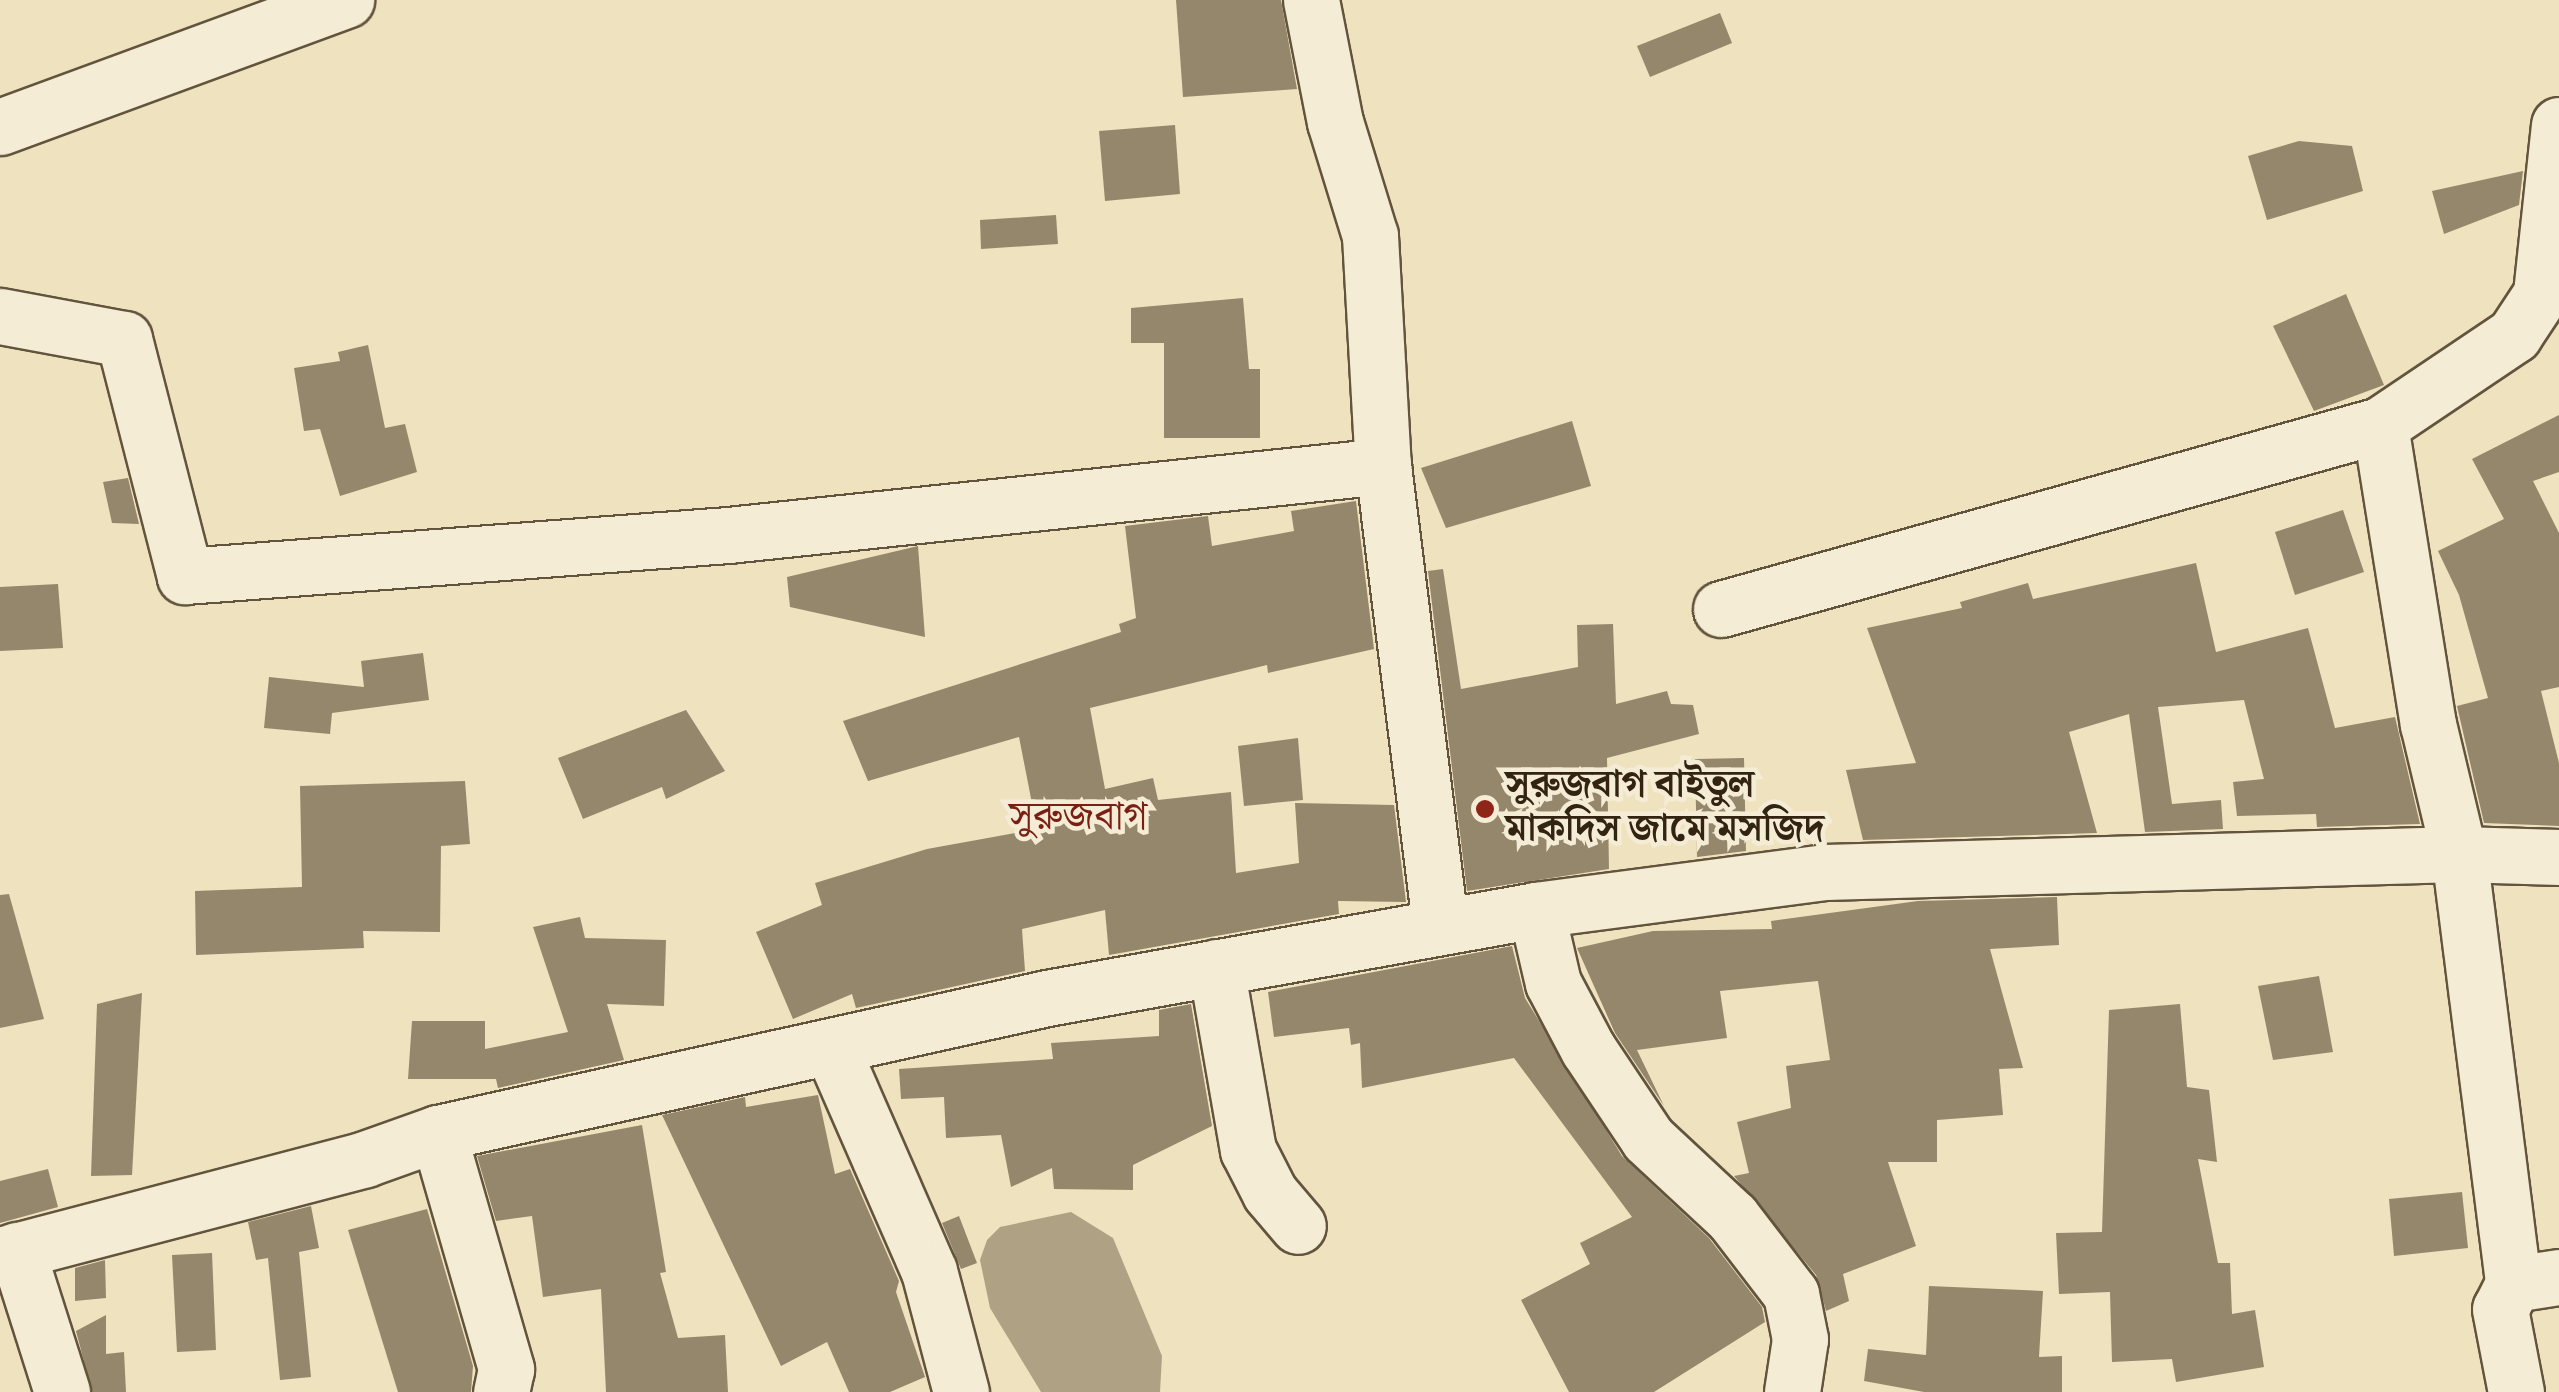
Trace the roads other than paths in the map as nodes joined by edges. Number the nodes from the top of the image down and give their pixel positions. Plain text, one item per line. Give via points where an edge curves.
1 (346, 0) edge
2 (1311, 0) edge
3 (2559, 125) edge
4 (0, 127) edge
5 (2, 307) edge
6 (2380, 425) junction
7 (1383, 466) junction
8 (1721, 608) dead end
9 (2459, 854) junction
10 (2559, 858) edge
11 (1536, 910) junction
12 (1440, 926) junction
13 (1216, 967) junction
14 (831, 1047) junction
15 (438, 1133) junction
16 (1298, 1226) dead end
17 (9, 1253) edge
18 (2536, 1280) edge
19 (62, 1392) edge
20 (501, 1392) edge
21 (961, 1392) edge
22 (1792, 1392) edge
23 (2516, 1392) edge

1 - 4 street
2 - 7 street via 1335,122 1370,236
3 - 6 street via 2541,294 2514,334
5 - 7 street via 124,339 185,576 728,535
6 - 8 street
6 - 9 street via 2428,724
7 - 12 street
9 - 10 street
9 - 11 street via 1825,872
9 - 18 street
11 - 12 street
11 - 22 street via 1554,983 1588,1049 1648,1139 1732,1217 1790,1294 1800,1339
12 - 13 street
13 - 14 street
13 - 16 street via 1248,1150 1270,1193
14 - 15 street
14 - 21 street via 929,1272
15 - 17 street via 366,1159
15 - 20 street via 506,1369
17 - 19 street
18 - 23 street via 2500,1309

